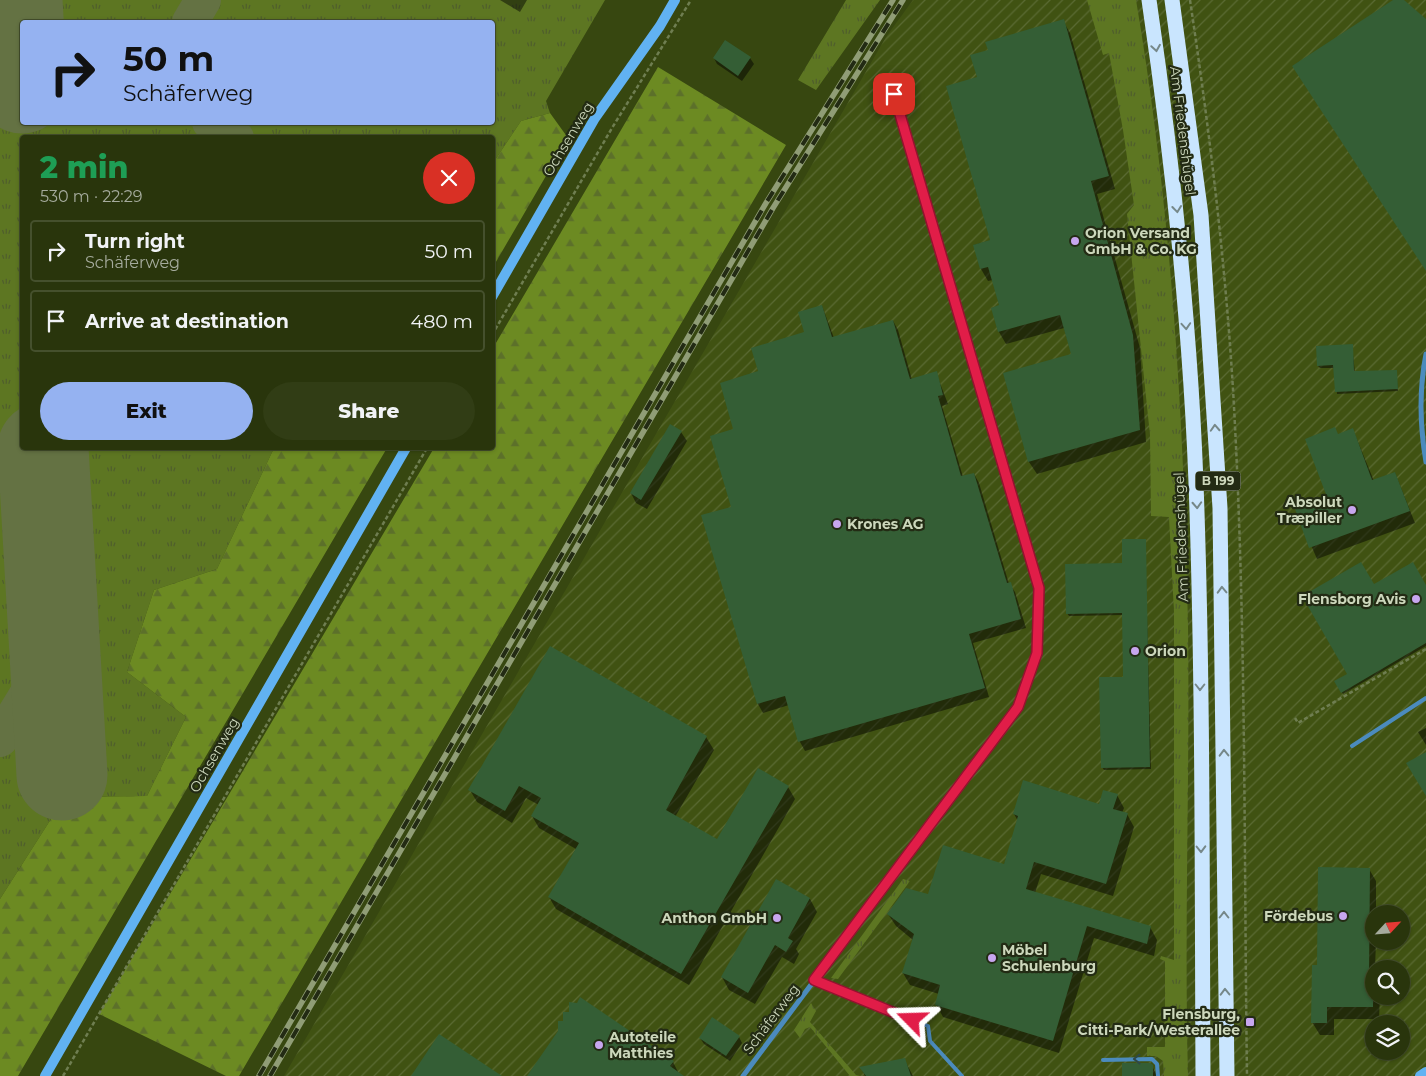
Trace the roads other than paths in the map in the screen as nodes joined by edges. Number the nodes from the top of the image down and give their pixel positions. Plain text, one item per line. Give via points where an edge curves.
1 (675, 0) edge
2 (1149, 0) edge
3 (1172, 0) edge
4 (889, 78) dead end
5 (925, 204) joint
6 (495, 293) edge
7 (1426, 354) edge
8 (405, 450) edge
9 (1426, 462) edge
10 (1426, 698) edge
11 (1352, 746) dead end
12 (814, 980) junction
13 (1103, 1060) dead end
14 (1426, 1072) edge
15 (45, 1076) edge
16 (743, 1076) edge
17 (962, 1076) edge
18 (1158, 1076) edge
19 (1203, 1076) edge
20 (1227, 1076) edge
21 (1420, 1076) edge

1 - 6 main road, Ochsenweg via 595,118
2 -> 19 highway, Am Friedenshügel / B 199 via 1179,226 1196,490
20 -> 3 highway, Am Friedenshügel / B 199 via 1220,508 1200,215
4 - 5 lane, Schäferweg
5 - 12 street, Schäferweg via 1039,588 1037,653 1018,707
7 - 9 street via 1422,390 1422,441
8 - 15 main road, Ochsenweg
10 - 11 lane
12 - 16 street, Schäferweg
12 - 17 lane via 928,1026 930,1041
18 -> 13 lane via 1157,1064 1152,1059
14 - 21 main road

